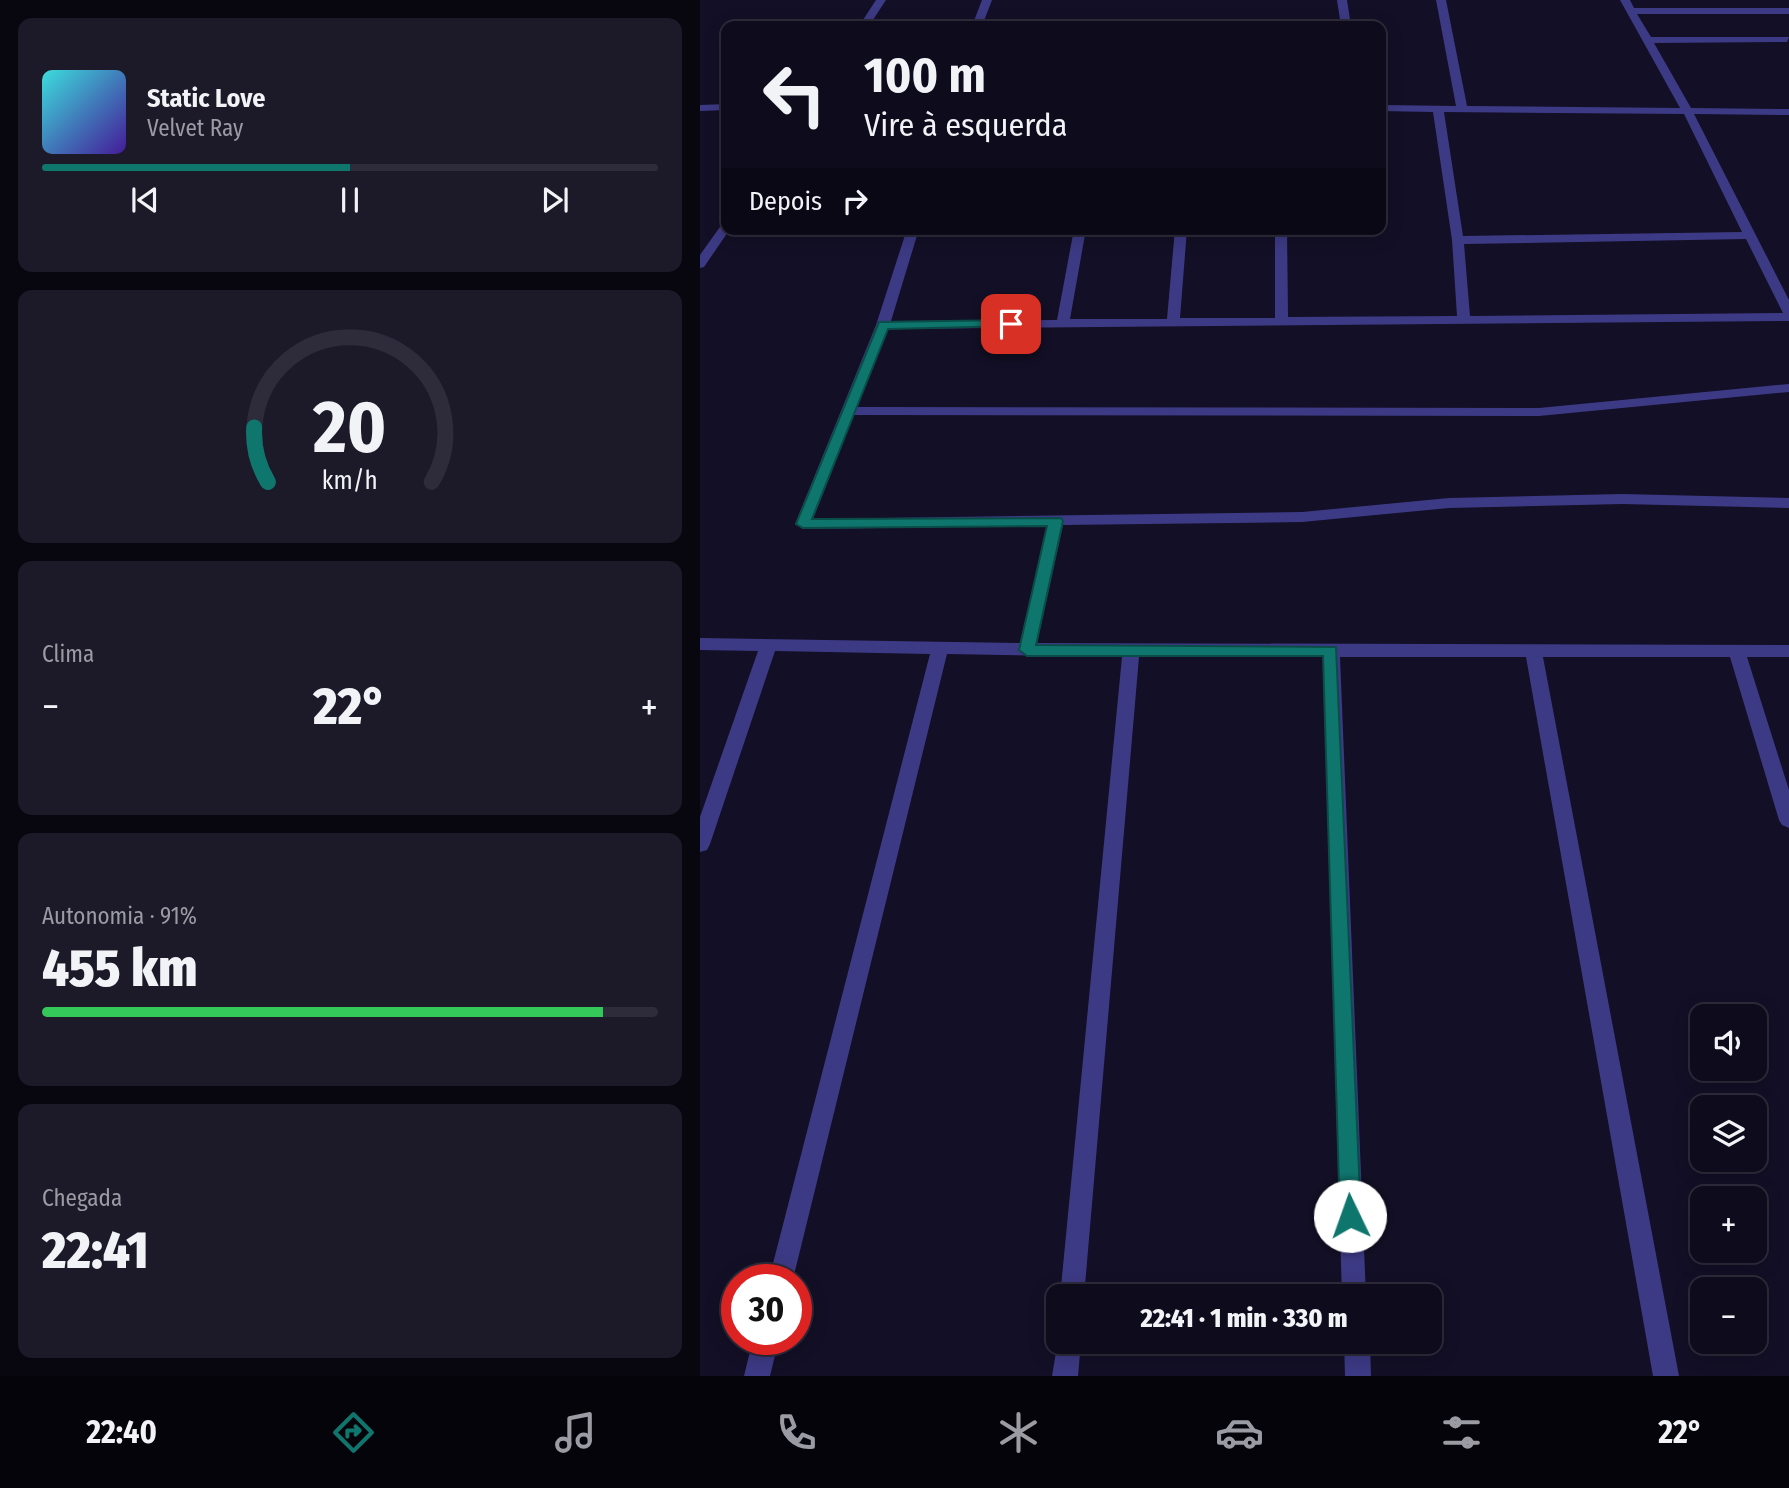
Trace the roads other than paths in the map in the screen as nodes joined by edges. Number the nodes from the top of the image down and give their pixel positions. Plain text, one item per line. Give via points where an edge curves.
1 (881, 0) edge
2 (987, 0) edge
3 (1342, 0) edge
4 (1441, 0) edge
5 (1628, 6) edge
6 (1789, 11) edge
7 (867, 21) edge
8 (979, 21) edge
9 (1345, 21) edge
10 (1787, 39) dead end
11 (1648, 40) junction
12 (721, 107) edge
13 (700, 108) edge
14 (1386, 108) edge
15 (1438, 108) junction
16 (1462, 108) junction
17 (1789, 112) edge
18 (1688, 113) junction
19 (721, 234) edge
20 (911, 235) edge
21 (1079, 235) edge
22 (1180, 235) edge
23 (1281, 235) edge
24 (1751, 235) junction
25 (1458, 240) junction
26 (700, 264) edge
27 (1789, 315) edge
28 (1464, 318) junction
29 (1282, 322) junction
30 (1063, 323) junction
31 (1173, 323) junction
32 (883, 325) junction
33 (1789, 388) edge
34 (850, 411) junction
35 (1789, 503) edge
36 (1056, 521) junction
37 (700, 644) edge
38 (769, 645) junction
39 (940, 649) junction
40 (1027, 650) junction
41 (1131, 651) junction
42 (1331, 651) junction
43 (1533, 651) junction
44 (1737, 651) junction
45 (1789, 651) edge
46 (1789, 820) edge
47 (700, 844) edge
48 (785, 1264) edge
49 (1073, 1284) edge
50 (1354, 1284) edge
51 (1067, 1354) edge
52 (1358, 1354) edge
53 (762, 1355) edge
54 (757, 1376) edge
55 (1065, 1376) edge
56 (1359, 1376) edge
57 (1666, 1376) edge

1 - 7 street
2 - 8 street
3 - 9 street
4 - 16 street
5 - 6 street
5 - 11 street
10 - 11 street
11 - 18 street
12 - 13 street
14 - 15 street
15 - 16 street
15 - 25 street
16 - 18 street
17 - 18 street
18 - 24 street
19 - 26 street
20 - 32 street
21 - 30 street
22 - 31 street
23 - 29 street
24 - 25 street
24 - 27 street
25 - 28 street
27 - 28 street
28 - 29 street
29 - 31 street
30 - 31 street
30 - 32 street
32 - 34 street
33 - 34 street via 1539,412
34 - 36 street via 803,524
35 - 36 street via 1622,499 1449,503 1302,517
36 - 40 street
37 - 38 street
38 - 39 street
38 - 47 street
39 - 40 street
39 - 48 street
40 - 41 street
41 - 42 street
41 - 49 street
42 - 43 street
42 - 50 street
43 - 44 street
43 - 57 street
44 - 45 street
44 - 46 street
51 - 55 street
52 - 56 street
53 - 54 street

